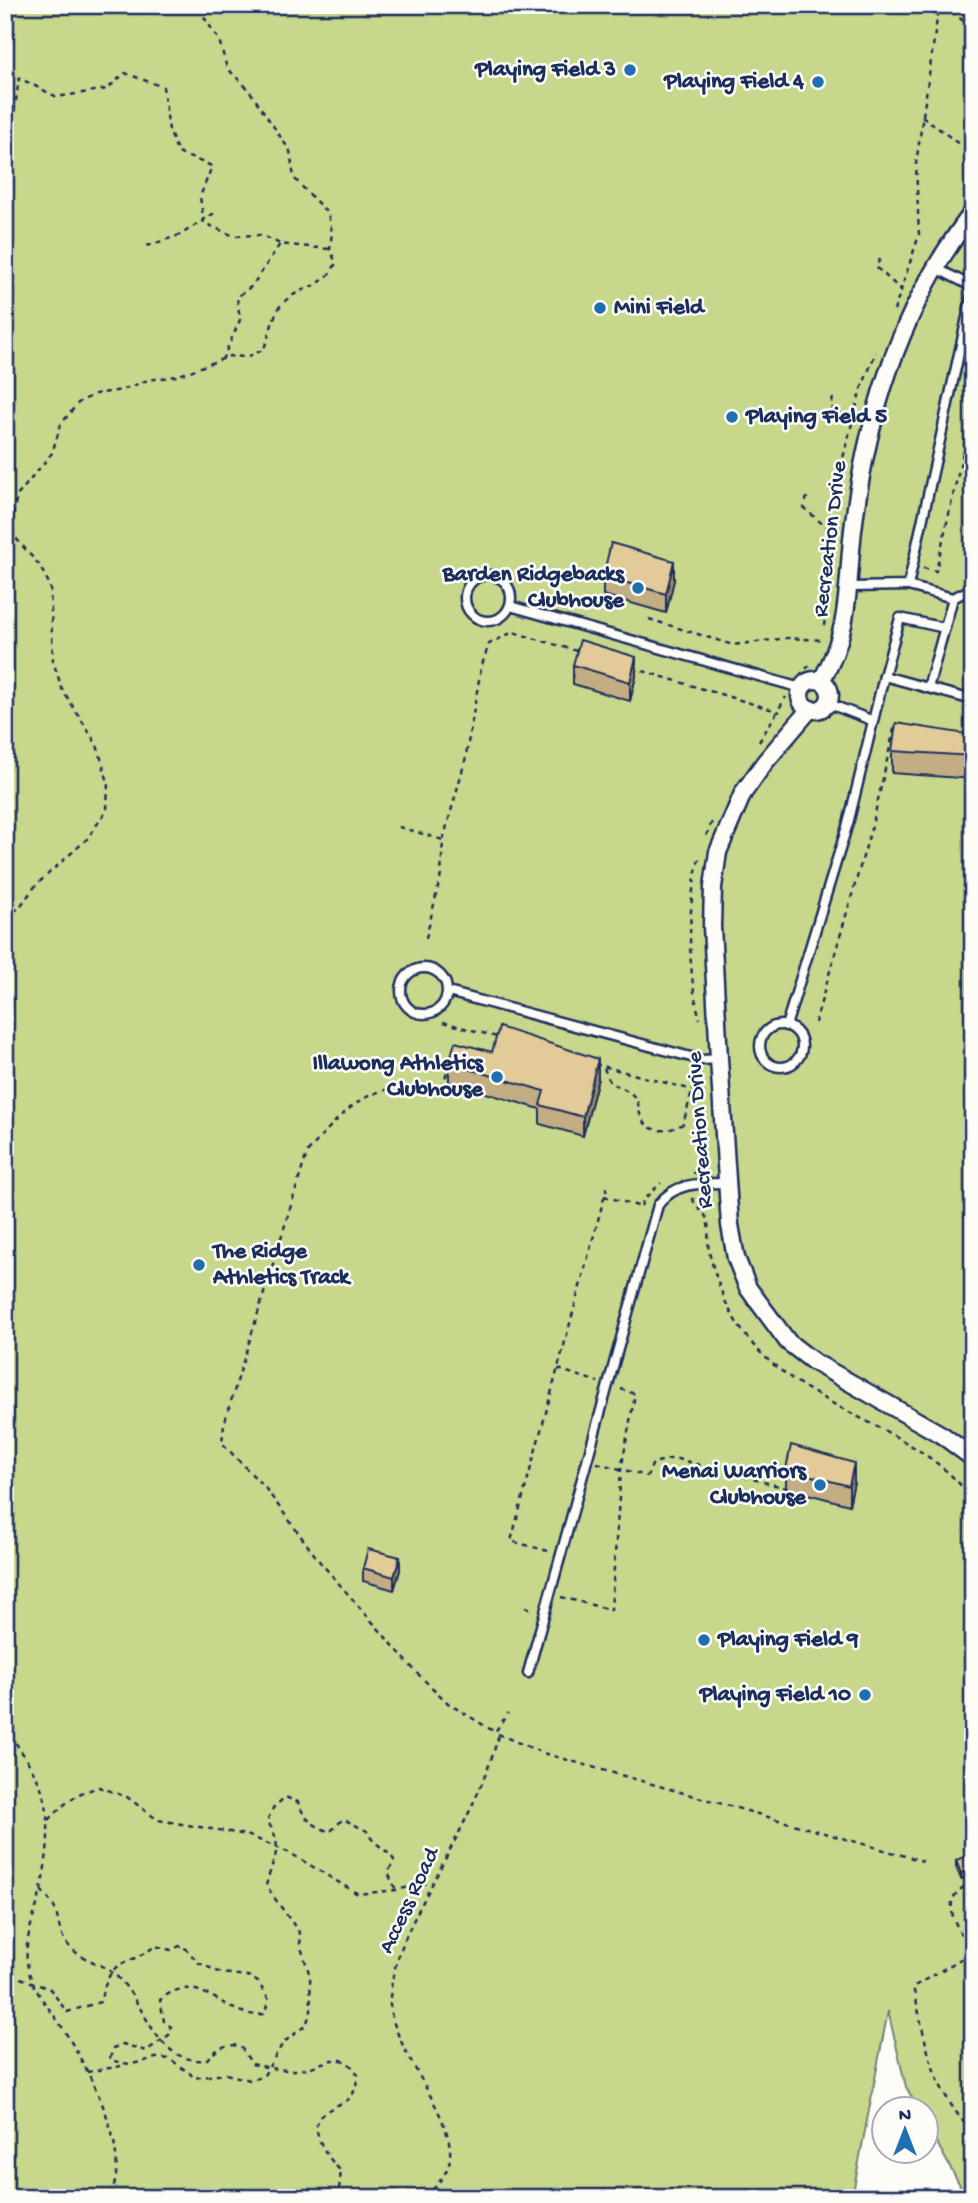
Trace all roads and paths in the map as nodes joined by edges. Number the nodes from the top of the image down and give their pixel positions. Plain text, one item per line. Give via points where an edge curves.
1 (196, 5) edge
2 (942, 5) edge
3 (973, 29) edge
4 (922, 116) junction
5 (5, 123) edge
6 (958, 144) dead end
7 (216, 212) dead end
8 (973, 212) edge
9 (203, 219) junction
10 (280, 244) junction
11 (146, 246) dead end
12 (331, 249) junction
13 (880, 258) dead end
14 (936, 268) junction
15 (973, 288) edge
16 (902, 291) junction
17 (892, 316) dead end
18 (881, 341) dead end
19 (222, 360) junction
20 (833, 398) dead end
21 (973, 408) edge
22 (853, 421) junction
23 (807, 497) dead end
24 (833, 533) junction
25 (913, 565) junction
26 (908, 586) junction
27 (850, 587) junction
28 (973, 589) edge
29 (953, 598) junction
30 (510, 606) junction
31 (649, 619) dead end
32 (824, 628) dead end
33 (945, 628) junction
34 (821, 648) dead end
35 (579, 652) edge
36 (820, 656) dead end
37 (633, 668) edge
38 (884, 676) junction
39 (821, 681) junction
40 (973, 683) edge
41 (797, 687) junction
42 (928, 688) junction
43 (971, 699) edge
44 (827, 703) junction
45 (810, 709) junction
46 (780, 712) junction
47 (871, 720) junction
48 (755, 748) dead end
49 (718, 809) dead end
50 (399, 827) dead end
51 (443, 841) junction
52 (703, 844) dead end
53 (700, 858) dead end
54 (5, 916) edge
55 (426, 938) dead end
56 (448, 992) junction
57 (443, 1022) dead end
58 (815, 1023) dead end
59 (701, 1025) dead end
60 (786, 1026) junction
61 (495, 1047) edge
62 (452, 1056) edge
63 (711, 1060) junction
64 (590, 1063) edge
65 (604, 1067) junction
66 (692, 1092) junction
67 (704, 1093) junction
68 (705, 1104) dead end
69 (706, 1115) dead end
70 (727, 1183) junction
71 (691, 1185) junction
72 (607, 1187) dead end
73 (604, 1196) junction
74 (656, 1211) junction
75 (558, 1369) junction
76 (607, 1385) junction
77 (973, 1458) edge
78 (587, 1461) junction
79 (621, 1470) junction
80 (786, 1488) dead end
81 (562, 1555) junction
82 (551, 1594) junction
83 (528, 1673) dead end
84 (508, 1713) dead end
85 (5, 1726) edge
86 (497, 1733) junction
87 (49, 1820) junction
88 (277, 1847) junction
89 (923, 1861) dead end
90 (434, 1881) junction
91 (973, 1882) edge
92 (41, 1890) junction
93 (396, 1890) junction
94 (972, 1954) edge
95 (5, 1966) edge
96 (112, 1972) junction
97 (34, 1983) junction
98 (160, 2042) junction
99 (124, 2065) junction
100 (269, 2068) junction
101 (87, 2072) junction
102 (973, 2133) edge
103 (109, 2198) edge
104 (338, 2198) edge
105 (427, 2198) edge

1 - 12 path via 219,40 227,68 249,90 290,151 294,177 328,214
2 - 3 path
2 - 4 path
4 - 6 path
4 - 16 path via 916,164 919,235
5 - 9 path via 13,123 19,78 57,97 107,89 125,73 163,87 169,130 178,153 212,166 200,197
7 - 9 path
8 - 14 street, Recreation Drive
9 - 10 path via 233,236 261,234
9 - 11 path via 180,234
10 - 12 path
10 - 19 path via 252,286 237,297 240,320
12 - 19 path via 336,263 330,277 293,295 280,307 263,351
13 - 16 path via 876,267
14 - 15 lane
14 - 27 street, Recreation Drive via 909,317 872,420 853,525
15 - 25 lane
16 - 17 path
18 - 22 path
19 - 54 path via 78,402 61,424 52,453 18,496 12,518 14,536 50,585 53,662 97,745 108,782 107,810 87,839 36,885 19,908
20 - 22 path via 831,407
21 - 25 path via 936,571
22 - 24 path via 842,462
23 - 24 path via 804,508
24 - 32 path
25 - 26 lane
26 - 27 lane
26 - 29 lane
27 - 39 street, Recreation Drive via 845,625 834,660
28 - 29 lane
29 - 33 lane
30 - 30 lane via 495,620 480,619 469,610 467,589 482,575 497,576 511,591
30 - 41 lane
31 - 34 path via 733,645 788,638 822,640
33 - 38 lane via 900,618
33 - 42 lane
35 - 51 path via 513,632 489,644
36 - 41 path
37 - 46 path
38 - 42 lane
38 - 47 lane
39 - 41 street
39 - 44 street via 829,691
40 - 43 lane
41 - 45 street via 800,701
41 - 46 path
42 - 43 lane
44 - 45 street
44 - 47 lane
45 - 63 street, Recreation Drive via 743,793 718,852 712,926
46 - 48 path
47 - 58 path via 895,724 873,822
47 - 60 lane via 849,820
49 - 52 path
50 - 51 path
51 - 55 path via 441,875
53 - 59 path via 692,884 692,944
56 - 56 lane via 442,1005 423,1014 405,1003 401,989 406,976 425,967 444,978
56 - 63 lane
57 - 61 path via 498,1037
60 - 60 lane via 800,1037 800,1056 794,1063 776,1067 768,1063 759,1046 768,1030
62 - 86 path via 442,1088 404,1084 365,1097 307,1153 222,1443 266,1489 320,1562 416,1673 449,1704
63 - 67 path
63 - 70 street, Recreation Drive
64 - 65 path
65 - 66 path
65 - 66 path via 610,1083 636,1100 649,1128 663,1132 683,1124
66 - 67 path
67 - 68 path
69 - 71 path
70 - 71 lane
70 - 77 street, Recreation Drive via 736,1258 748,1288 788,1342
71 - 74 lane via 668,1192
72 - 73 path
73 - 74 path
73 - 75 path
74 - 76 lane
75 - 76 path
75 - 81 path via 511,1541
76 - 78 lane
76 - 79 path via 635,1394
78 - 79 path
78 - 81 lane
79 - 80 path via 647,1476 653,1463 674,1458
79 - 82 path via 611,1609
81 - 82 lane
82 - 83 lane
84 - 86 path, Access Road
85 - 87 path via 42,1789
86 - 89 path via 543,1753
86 - 90 path, Access Road via 488,1773
87 - 88 path via 81,1793 99,1787 127,1797 158,1820 247,1835
87 - 92 path
88 - 93 path via 358,1894
88 - 93 path via 277,1835 267,1821 285,1797 298,1802 303,1817 316,1827 330,1832 342,1819 367,1831 394,1860 388,1873
88 - 100 path via 266,1886 301,1935 310,1976 311,2011 306,2025 283,2043
90 - 93 path
90 - 105 path, Access Road via 393,1973 390,2001 396,2030 448,2140 448,2166
91 - 94 path via 958,1888 951,1901
92 - 96 path via 54,1906 66,1943 83,1959
92 - 97 path via 27,1935
94 - 102 path via 913,1987 935,2078 950,2107
95 - 97 path via 15,1976
96 - 97 path via 100,2002 68,2012 50,1989
96 - 98 path via 131,1990
96 - 98 path via 121,1961 155,1946 171,1950 182,1945 198,1963 258,1982 269,2000 264,2014 253,2016 194,1987 182,1989 160,2000 164,2021 171,2027
97 - 101 path
98 - 99 path via 146,2051 123,2044 113,2048 110,2059
98 - 100 path via 191,2061 206,2060 229,2044 240,2046 252,2064
99 - 100 path via 171,2057 193,2078 226,2074 250,2080 263,2077
99 - 101 path
100 - 104 path via 296,2070 340,2059 352,2064 358,2075 356,2091 348,2102 323,2113 318,2121 324,2153 341,2171
101 - 103 path via 113,2133 118,2182

